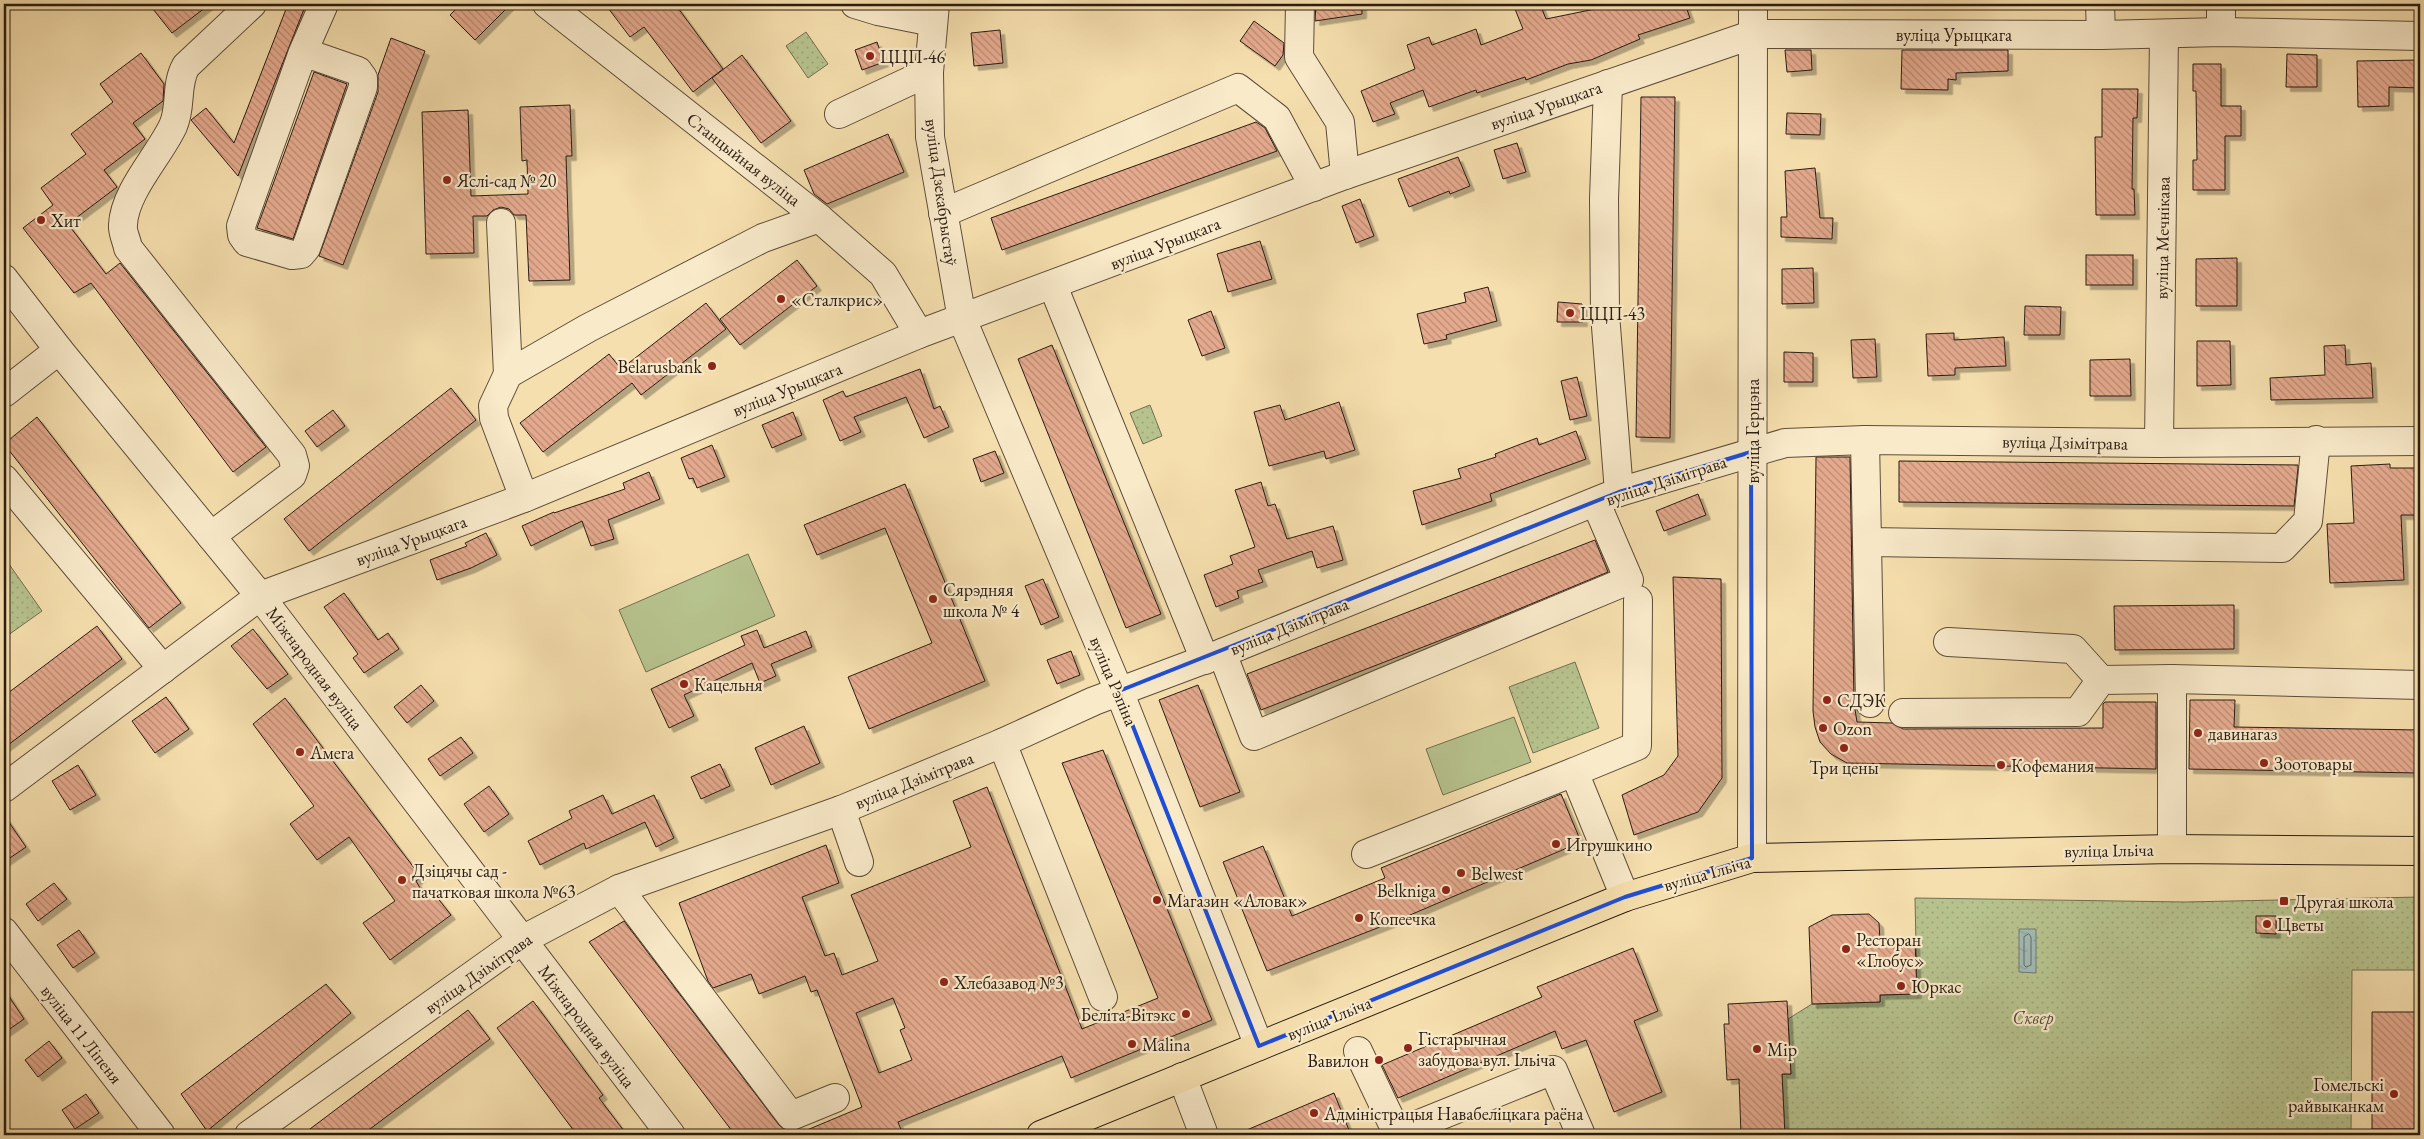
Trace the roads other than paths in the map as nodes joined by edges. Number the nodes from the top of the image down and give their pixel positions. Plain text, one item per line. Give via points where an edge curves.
1 (252, 4) edge
2 (324, 4) edge
3 (547, 4) edge
4 (855, 4) edge
5 (1300, 4) edge
6 (1754, 4) edge
7 (2100, 4) edge
8 (2221, 4) edge
9 (934, 13) edge
10 (2221, 32) junction
11 (1754, 34) junction
12 (2101, 34) junction
13 (2164, 34) junction
14 (2420, 36) edge
15 (303, 52) junction
16 (929, 72) junction
17 (1608, 84) junction
18 (839, 114) dead end
19 (1345, 175) junction
20 (1314, 186) junction
21 (943, 213) junction
22 (819, 218) junction
23 (501, 224) dead end
24 (4, 279) edge
25 (1052, 286) junction
26 (962, 319) junction
27 (920, 334) junction
28 (59, 350) junction
29 (508, 374) junction
30 (4, 393) edge
31 (1865, 440) junction
32 (2316, 440) junction
33 (2420, 440) edge
34 (2160, 443) junction
35 (1751, 452) junction
36 (4, 479) edge
37 (524, 498) junction
38 (1607, 498) junction
39 (211, 536) junction
40 (1867, 542) junction
41 (260, 596) junction
42 (1638, 600) dead end
43 (1948, 642) dead end
44 (1213, 657) junction
45 (163, 670) junction
46 (2172, 679) junction
47 (2101, 680) junction
48 (2420, 685) edge
49 (1119, 691) junction
50 (1870, 703) dead end
51 (1903, 713) dead end
52 (1002, 743) junction
53 (1574, 772) junction
54 (4, 788) edge
55 (840, 810) junction
56 (2172, 849) junction
57 (2420, 851) edge
58 (1366, 854) dead end
59 (1752, 858) junction
60 (859, 862) dead end
61 (619, 888) junction
62 (1625, 897) junction
63 (4, 932) edge
64 (522, 940) junction
65 (1103, 997) dead end
66 (1259, 1046) junction
67 (1358, 1052) dead end
68 (1182, 1077) junction
69 (835, 1098) dead end
70 (161, 1135) edge
71 (249, 1135) edge
72 (671, 1135) edge
73 (1041, 1135) edge
74 (1204, 1135) edge
75 (1581, 1135) edge

1 - 39 street via 186,66 181,75 179,109 173,126 127,206 122,227 128,248 292,455 295,466 292,475
2 - 15 street
3 - 22 street, Станцыйная вуліца
4 - 9 street via 878,11
5 - 19 street via 1299,57 1340,122
6 - 11 street, вуліца Герцэна
7 - 12 street
8 - 10 street
9 - 16 street, вуліца Дзекабрыстаў
10 - 13 street, вуліца Урыцкага
10 - 14 street, вуліца Урыцкага
11 - 12 street, вуліца Урыцкага
11 - 17 street, вуліца Урыцкага
11 - 35 street, вуліца Герцэна
12 - 13 street, вуліца Урыцкага
13 - 34 street, вуліца Мечнікава
15 - 15 street via 241,226 247,242 292,255 301,254 306,248 364,78 358,70
16 - 18 street
16 - 21 street, вуліца Дзекабрыстаў via 930,137
17 - 19 street, вуліца Урыцкага
17 - 38 street via 1604,199
19 - 20 street, вуліца Урыцкага
20 - 21 street via 1277,118 1238,88
20 - 25 street, вуліца Урыцкага
21 - 26 street, вуліца Дзекабрыстаў
22 - 27 street, Станцыйная вуліца via 883,274
22 - 29 street via 763,238 588,328
23 - 29 street
24 - 28 street, Міжнародная вуліца
25 - 26 street, вуліца Урыцкага
25 - 44 street
26 - 27 street, вуліца Урыцкага
26 - 49 street, вуліца Рэпіна
27 - 37 street, вуліца Урыцкага
28 - 30 street
28 - 39 street, Міжнародная вуліца
29 - 37 street via 493,406 494,418
31 - 34 street, вуліца Дзімітрава
31 - 35 street, вуліца Дзімітрава via 1785,443
31 - 40 street
32 - 33 street, вуліца Дзімітрава
32 - 34 street, вуліца Дзімітрава
32 - 40 street via 2308,521 2282,548
35 - 38 street, вуліца Дзімітрава
35 - 59 street, вуліца Герцэна
36 - 45 street
37 - 41 street, вуліца Урыцкага
38 - 44 street, вуліца Дзімітрава
38 - 44 street via 1629,580 1254,736
39 - 41 street, Міжнародная вуліца
40 - 50 street
41 - 45 street, вуліца Урыцкага
41 - 64 street, Міжнародная вуліца
42 - 53 street via 1637,746
43 - 47 street via 2073,649
44 - 49 street, вуліца Дзімітрава
45 - 54 street, вуліца Урыцкага
46 - 47 street
46 - 48 street
46 - 56 street
47 - 51 street via 2078,712
49 - 52 street, вуліца Дзімітрава
49 - 66 street, вуліца Рэпіна
52 - 55 street, вуліца Дзімітрава
52 - 65 street
53 - 58 street
53 - 62 street
55 - 60 street
55 - 61 street, вуліца Дзімітрава
56 - 57 main road, вуліца Ільіча
56 - 59 main road, вуліца Ільіча
59 - 62 main road, вуліца Ільіча
61 - 64 street, вуліца Дзімітрава
61 - 69 street via 790,1116
62 - 66 main road, вуліца Ільіча
63 - 70 street, вуліца 11 Ліпеня
64 - 71 street, вуліца Дзімітрава
64 - 72 street, Міжнародная вуліца
66 - 68 main road, вуліца Ільіча
67 - 75 street via 1397,1133 1553,1070
68 - 73 main road, вуліца Ільіча
68 - 74 street

